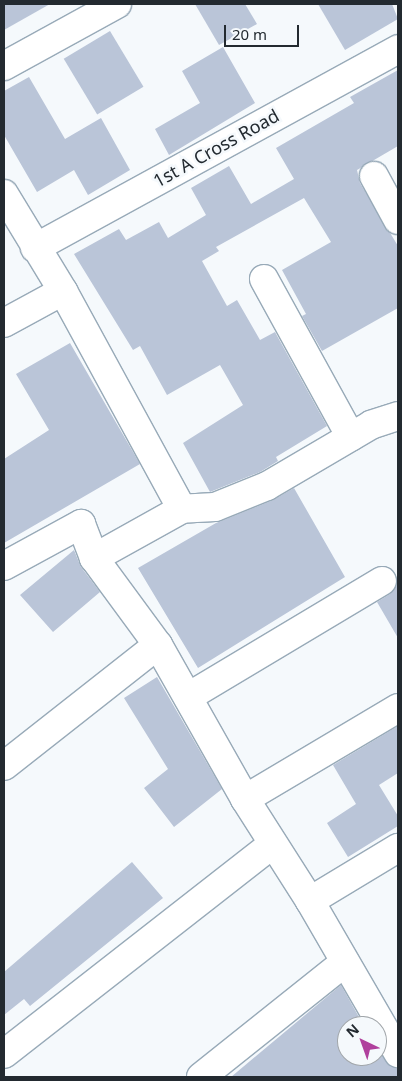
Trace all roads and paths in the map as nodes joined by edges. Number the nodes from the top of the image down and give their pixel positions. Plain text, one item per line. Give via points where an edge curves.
1 (117, 4) edge
2 (398, 49) edge
3 (4, 66) edge
4 (374, 176) dead end
5 (4, 194) edge
6 (398, 220) edge
7 (34, 248) junction
8 (264, 279) dead end
9 (63, 291) junction
10 (4, 323) edge
11 (398, 416) edge
12 (351, 437) junction
13 (182, 510) junction
14 (94, 558) junction
15 (4, 566) edge
16 (382, 581) dead end
17 (158, 645) junction
18 (188, 697) junction
19 (398, 708) edge
20 (4, 766) edge
21 (245, 799) junction
22 (273, 844) junction
23 (398, 848) edge
24 (310, 901) junction
25 (345, 962) junction
26 (398, 1053) edge
27 (4, 1054) edge
28 (201, 1077) edge

1 - 3 street
2 - 7 street, 1st A Cross Road
4 - 6 street
5 - 7 street
7 - 9 street
8 - 12 street
9 - 10 street
9 - 13 street
11 - 12 street via 371,425
12 - 13 street via 267,486 215,507
13 - 14 street
14 - 15 street via 81,524
14 - 17 street
16 - 18 street
17 - 18 street
17 - 20 street
18 - 21 street
19 - 21 street
21 - 22 street
22 - 24 street
22 - 27 street
23 - 24 street
24 - 25 street
25 - 26 street
25 - 28 street

